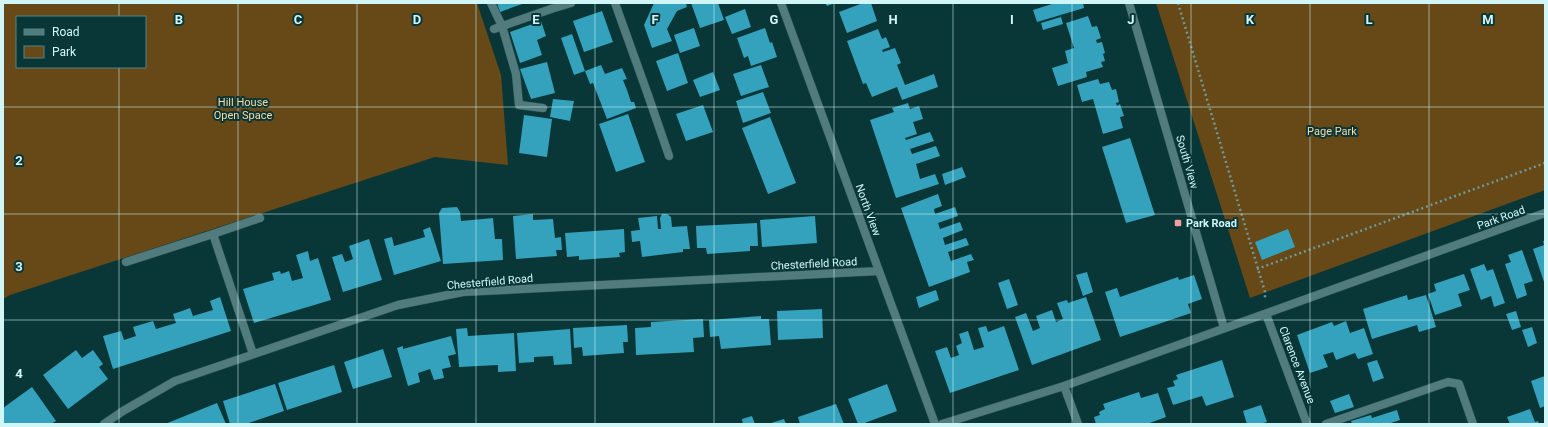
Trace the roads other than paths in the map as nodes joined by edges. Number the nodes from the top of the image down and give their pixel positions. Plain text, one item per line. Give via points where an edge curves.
1 (492, 3) edge
2 (570, 3) edge
3 (615, 3) edge
4 (781, 3) edge
5 (1129, 3) edge
6 (498, 28) junction
7 (543, 108) dead end
8 (669, 156) dead end
9 (1545, 213) edge
10 (260, 218) dead end
11 (213, 234) junction
12 (126, 262) dead end
13 (879, 272) junction
14 (1266, 314) junction
15 (1224, 328) junction
16 (253, 354) junction
17 (1064, 386) junction
18 (104, 424) edge
19 (935, 424) edge
20 (942, 424) edge
21 (1078, 424) edge
22 (1307, 424) edge
23 (1326, 424) edge
24 (1473, 424) edge

1 - 6 street
2 - 6 street
3 - 8 street
4 - 13 street, North View
5 - 15 street, South View
6 - 7 street via 516,74 519,105
9 - 14 street, Park Road
10 - 11 street
11 - 12 street
11 - 16 street
13 - 16 street, Chesterfield Road via 463,292 398,305
13 - 19 street, North View
14 - 15 street, Park Road
14 - 22 street, Clarence Avenue
15 - 17 street, Park Road
16 - 18 street, Chesterfield Road via 175,381
17 - 20 street, Park Road
17 - 21 street
23 - 24 street via 1448,382 1459,384

